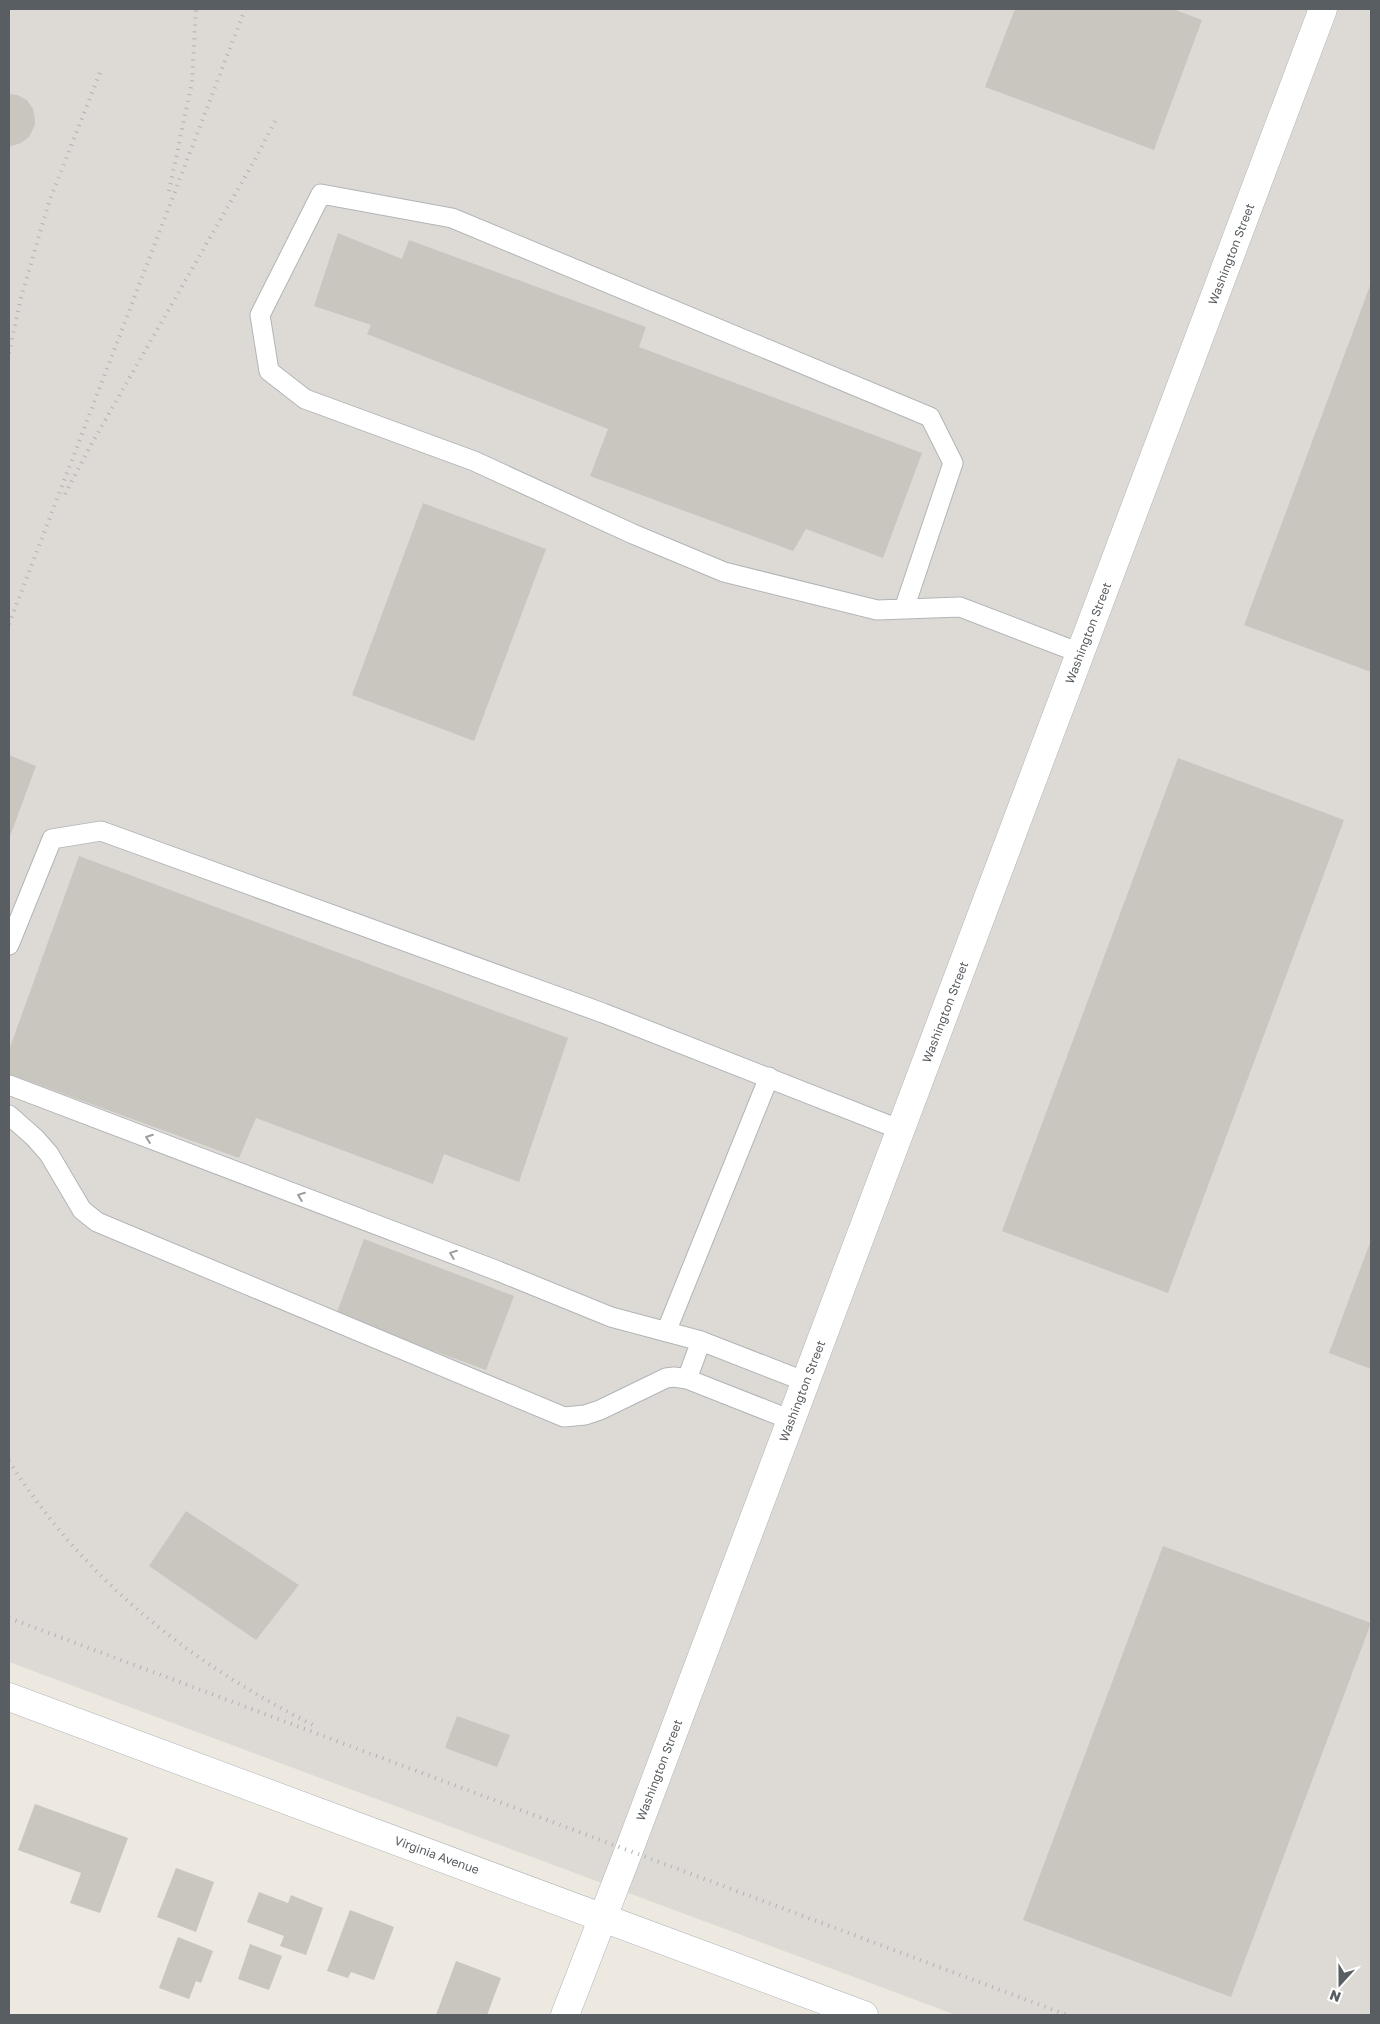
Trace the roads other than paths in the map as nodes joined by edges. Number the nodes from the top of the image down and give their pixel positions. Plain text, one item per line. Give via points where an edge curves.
1 (1323, 9) edge
2 (904, 609) junction
3 (1080, 653) junction
4 (9, 945) edge
5 (769, 1077) junction
6 (9, 1086) edge
7 (9, 1115) edge
8 (901, 1130) junction
9 (666, 1332) junction
10 (701, 1341) junction
11 (687, 1379) junction
12 (806, 1382) junction
13 (792, 1420) junction
14 (9, 1697) edge
15 (604, 1917) junction
16 (565, 2015) edge
17 (864, 2015) edge

1 - 3 street, Washington Street
2 - 2 lane via 877,610 724,572 474,461 305,399 269,371 260,316 321,194 452,218 930,417 953,463
2 - 3 lane via 960,607
3 - 8 street, Washington Street
4 - 5 lane via 52,840 101,831 603,1013
5 - 8 lane
5 - 9 lane
9 -> 6 lane via 611,1317
7 - 11 lane via 49,1154 82,1210 97,1222 564,1417 600,1410 666,1378
8 - 12 street, Washington Street
9 - 10 lane
10 - 11 lane
10 - 12 lane
11 - 13 lane
12 - 13 street, Washington Street
13 - 15 street, Washington Street
14 - 15 street, Virginia Avenue
15 - 16 street, Washington Street
15 - 17 street, Virginia Avenue

